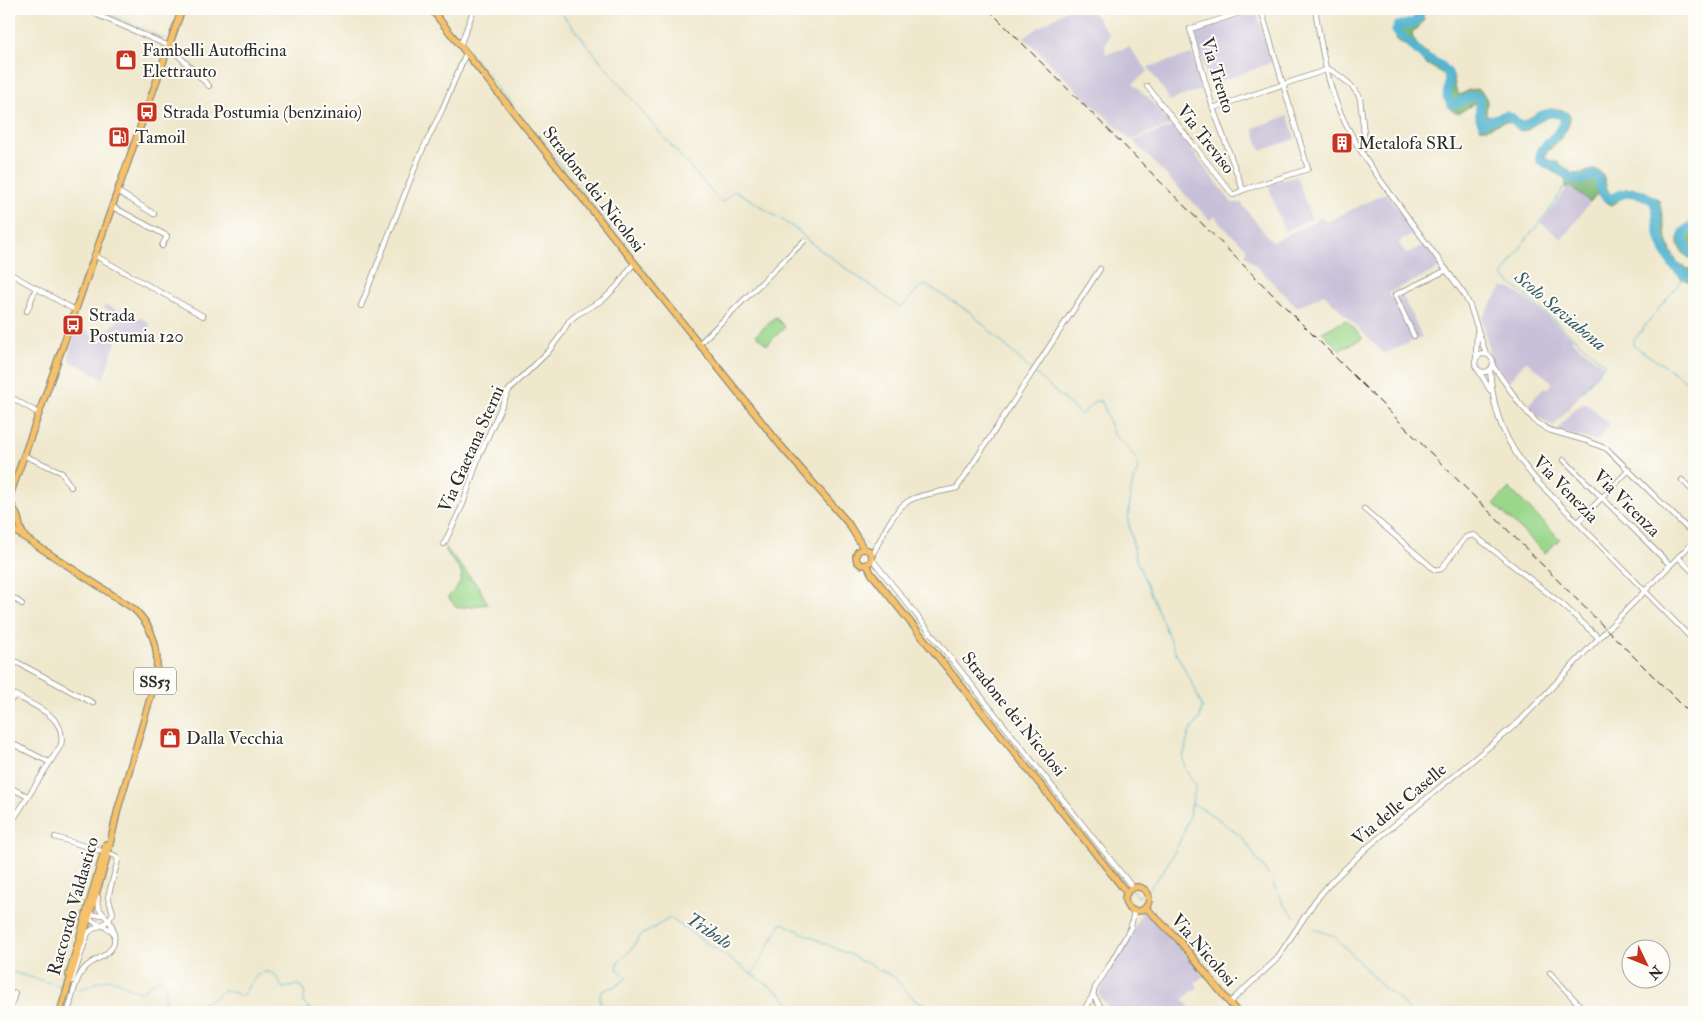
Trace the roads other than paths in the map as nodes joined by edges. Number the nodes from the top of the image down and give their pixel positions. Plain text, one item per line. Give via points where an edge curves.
1 (84, 9) edge
2 (182, 9) edge
3 (431, 9) edge
4 (474, 9) edge
5 (1252, 9) edge
6 (1261, 9) edge
7 (1314, 9) edge
8 (169, 46) junction
9 (460, 46) junction
10 (466, 53) junction
11 (1325, 70) junction
12 (1282, 85) junction
13 (209, 86) dead end
14 (1147, 86) dead end
15 (1213, 108) junction
16 (1361, 151) junction
17 (1243, 190) junction
18 (117, 192) junction
19 (111, 206) junction
20 (154, 214) dead end
21 (804, 241) dead end
22 (162, 246) dead end
23 (94, 254) junction
24 (634, 263) junction
25 (1100, 269) dead end
26 (1447, 270) junction
27 (9, 273) edge
28 (36, 288) junction
29 (361, 306) dead end
30 (74, 310) junction
31 (27, 311) dead end
32 (203, 316) dead end
33 (1477, 328) junction
34 (1414, 336) dead end
35 (698, 344) junction
36 (1486, 354) junction
37 (1476, 358) junction
38 (1491, 368) junction
39 (1479, 371) junction
40 (1491, 391) junction
41 (9, 396) edge
42 (38, 413) junction
43 (23, 455) junction
44 (1564, 460) dead end
45 (1629, 470) junction
46 (1682, 480) dead end
47 (71, 487) dead end
48 (1694, 492) edge
49 (9, 497) edge
50 (1601, 498) junction
51 (1364, 509) dead end
52 (9, 511) edge
53 (15, 514) junction
54 (18, 522) junction
55 (1578, 522) junction
56 (9, 528) edge
57 (1694, 535) edge
58 (25, 537) junction
59 (1694, 541) edge
60 (444, 544) dead end
61 (864, 549) junction
62 (872, 557) junction
63 (1678, 558) junction
64 (867, 564) junction
65 (1670, 565) junction
66 (1694, 573) edge
67 (1644, 591) junction
68 (9, 595) edge
69 (22, 604) dead end
70 (1599, 638) junction
71 (1694, 641) edge
72 (9, 658) edge
73 (9, 703) edge
74 (92, 703) dead end
75 (9, 742) edge
76 (49, 762) junction
77 (9, 787) edge
78 (28, 796) junction
79 (9, 817) edge
80 (55, 838) dead end
81 (111, 854) dead end
82 (103, 857) junction
83 (1133, 888) junction
84 (1126, 893) junction
85 (1146, 908) junction
86 (1134, 912) junction
87 (103, 915) junction
88 (89, 917) junction
89 (108, 920) junction
90 (99, 926) junction
91 (113, 934) junction
92 (72, 964) junction
93 (1550, 974) dead end
94 (68, 988) junction
95 (15, 993) dead end
96 (1093, 995) junction
97 (1229, 1003) junction
98 (9, 1012) edge
99 (60, 1012) edge
100 (68, 1012) edge
101 (1084, 1012) edge
102 (1104, 1012) edge
103 (1237, 1012) edge
104 (1586, 1012) edge

1 - 8 street
2 - 8 main road
3 - 9 main road, Stradone dei Nicolosi
4 - 9 street
5 - 15 street, Via Trento via 1190,29
6 - 12 street
7 - 11 street
8 - 13 street
8 - 18 main road
9 - 10 main road, Stradone dei Nicolosi
10 - 24 main road, Stradone dei Nicolosi
10 - 29 street via 420,155
11 - 12 street
11 - 16 street via 1340,112
11 - 16 street via 1337,74 1358,92 1365,143
12 - 15 street
12 - 17 street, Via Treviso via 1308,169
14 - 17 street, Via Treviso via 1233,195
15 - 17 street, Via Trento
16 - 26 street
18 - 19 main road
18 - 20 street
19 - 22 street via 167,236
19 - 23 main road
21 - 35 street
23 - 30 main road
23 - 32 street
24 - 35 main road, Stradone dei Nicolosi
24 - 60 street, Via Gaetana Sterni via 604,299 569,321 548,352 509,390
25 - 62 street via 957,488 924,495 902,506
26 - 33 street via 1470,306
26 - 34 street via 1395,294
27 - 28 street
28 - 30 street
28 - 31 street
30 - 42 main road
33 - 36 street
33 - 37 street
35 - 61 main road, Stradone dei Nicolosi via 848,523
36 - 37 street
36 - 38 street via 1492,358
37 - 39 street via 1474,363
38 - 39 street
38 - 40 street, Via Venezia
38 - 45 street via 1536,422 1549,430 1607,449
39 - 40 street, Via Venezia
40 - 55 street, Via Venezia via 1506,436 1518,459
41 - 42 street
42 - 43 main road
43 - 47 street via 61,472
43 - 49 main road
44 - 50 street, Via Vicenza
45 - 50 street
45 - 57 street
46 - 48 street
49 - 53 main road
50 - 55 street
50 - 65 street, Via Vicenza
51 - 70 street via 1435,570 1441,569 1466,537 1474,535 1563,605
52 - 53 main road
53 - 54 main road
54 - 56 main road
54 - 58 main road
55 - 67 street, Via Venezia
56 - 58 main road, Raccordo Valdastico / SS53
58 - 82 main road, Raccordo Valdastico / SS53 via 132,607 146,621 158,654 157,674
59 - 63 street, Via delle Caselle
61 - 62 main road, Stradone dei Nicolosi
61 - 64 main road, Stradone dei Nicolosi via 857,559
62 - 64 main road
62 - 83 street, Stradone dei Nicolosi
63 - 65 street, Via delle Caselle
63 - 66 street
64 - 84 main road, Stradone dei Nicolosi
65 - 67 street, Via delle Caselle
67 - 70 street, Via delle Caselle
67 - 71 street, Via Venezia
68 - 69 street
70 - 97 street, Via delle Caselle via 1506,733 1332,880 1276,960
72 - 74 street
73 - 76 street via 14,695 57,721 62,740
75 - 76 street
76 - 78 street
77 - 78 street
78 - 79 street via 15,818
80 - 82 street
81 - 89 street via 118,861 108,896 113,910
82 - 87 street via 97,902
82 - 88 main road, Raccordo Valdastico
82 - 92 main road, Raccordo Valdastico
83 - 84 main road
83 - 85 main road, Stradone dei Nicolosi via 1142,888 1148,893 1150,901
84 - 86 main road, Stradone dei Nicolosi via 1126,904
85 - 86 main road
85 - 97 main road, Via Nicolosi via 1178,939
86 - 96 street via 1134,921
87 - 88 street
87 - 89 street
88 - 90 street
88 - 92 street
88 - 94 main road, Raccordo Valdastico
89 - 90 street
89 - 91 street
90 - 91 street via 109,928
90 - 94 street via 87,934
91 - 100 street via 115,941 111,950 81,973
92 - 99 main road, Raccordo Valdastico
93 - 104 street
94 - 99 main road, Raccordo Valdastico
95 - 98 street
96 - 101 street
96 - 102 street
97 - 103 main road, Via Nicolosi

